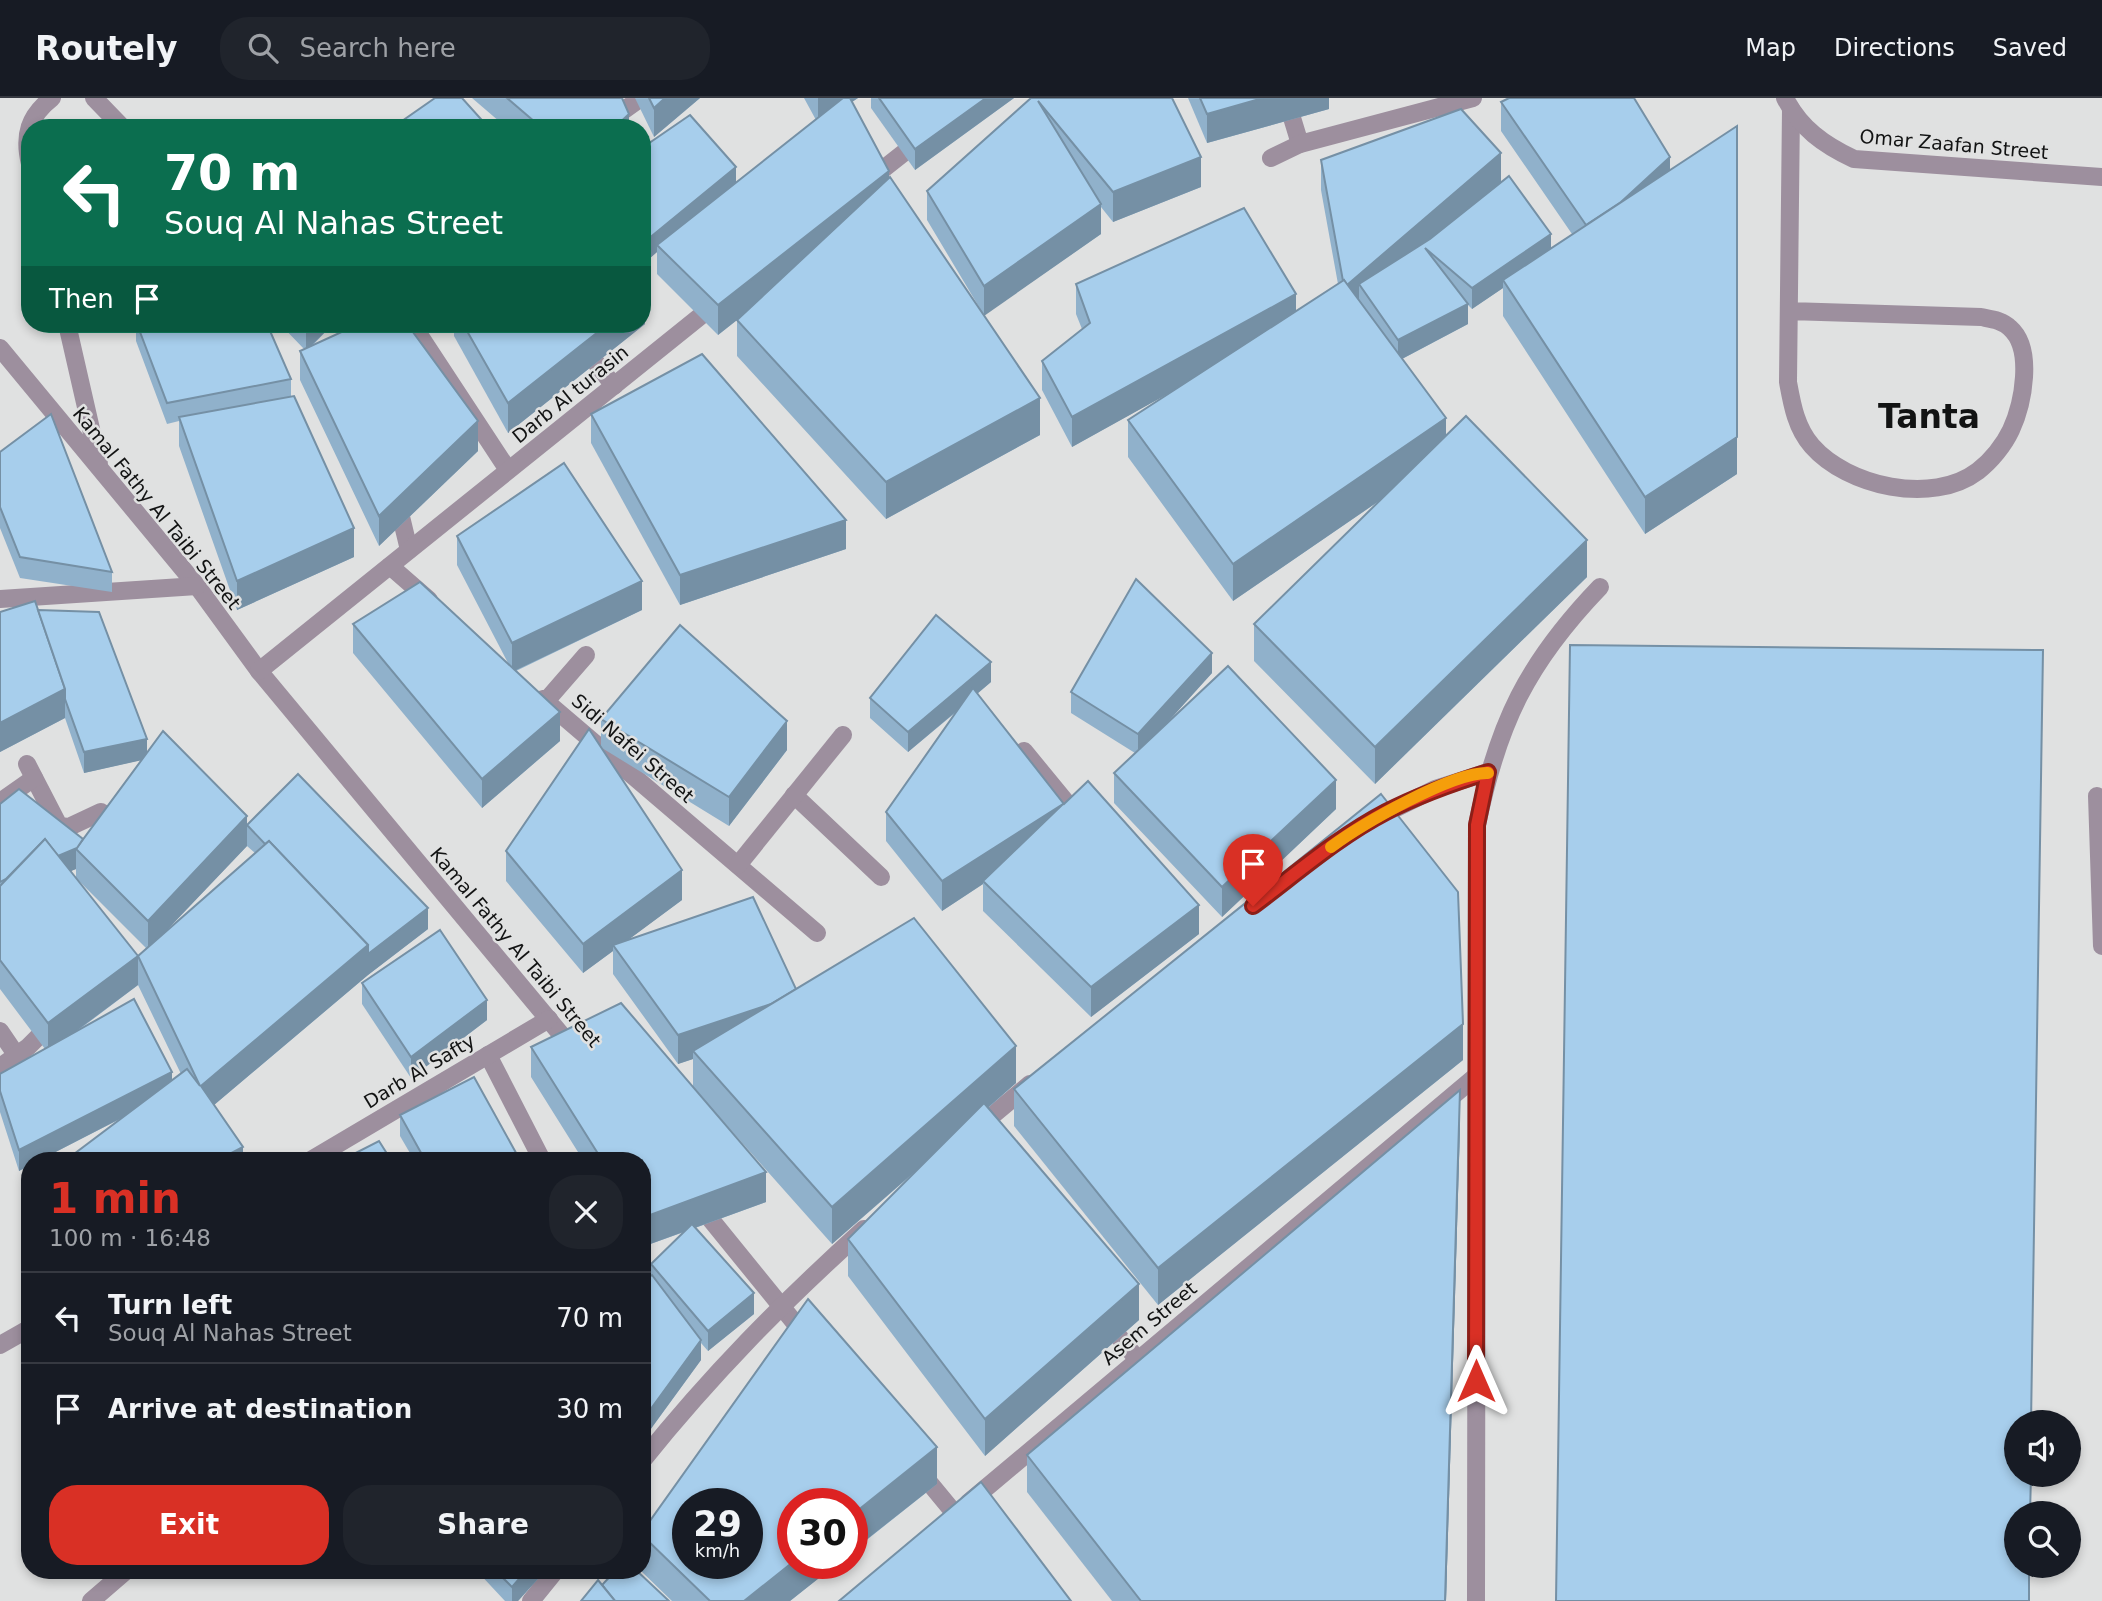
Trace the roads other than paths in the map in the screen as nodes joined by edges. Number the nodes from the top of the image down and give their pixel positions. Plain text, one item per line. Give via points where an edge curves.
1 (52, 98) edge
2 (94, 98) edge
3 (641, 98) edge
4 (1286, 98) edge
5 (1473, 98) edge
6 (1788, 104) edge
7 (34, 119) edge
8 (114, 119) edge
9 (612, 119) edge
10 (939, 124) edge
11 (1300, 144) junction
12 (1271, 158) dead end
13 (2102, 177) edge
14 (853, 194) edge
15 (733, 290) edge
16 (1789, 311) junction
17 (68, 333) edge
18 (417, 333) edge
19 (573, 333) edge
20 (0, 348) edge
21 (614, 386) junction
22 (100, 469) junction
23 (508, 470) junction
24 (393, 484) edge
25 (409, 550) junction
26 (390, 566) junction
27 (197, 586) junction
28 (1600, 587) dead end
29 (0, 599) edge
30 (441, 610) edge
31 (586, 655) dead end
32 (259, 671) junction
33 (529, 687) edge
34 (546, 701) junction
35 (843, 735) dead end
36 (1024, 751) edge
37 (1488, 772) junction
38 (794, 796) junction
39 (2097, 796) dead end
40 (0, 802) edge
41 (101, 812) edge
42 (1356, 831) edge
43 (1093, 836) edge
44 (738, 865) junction
45 (881, 877) dead end
46 (817, 933) dead end
47 (2102, 946) edge
48 (61, 1013) edge
49 (549, 1019) junction
50 (0, 1031) edge
51 (488, 1055) junction
52 (17, 1056) junction
53 (583, 1061) edge
54 (0, 1067) edge
55 (1044, 1073) edge
56 (1475, 1077) junction
57 (960, 1142) edge
58 (324, 1152) edge
59 (538, 1152) edge
60 (686, 1189) edge
61 (880, 1215) edge
62 (779, 1305) junction
63 (1096, 1308) edge
64 (21, 1333) edge
65 (0, 1345) edge
66 (814, 1347) edge
67 (1138, 1360) junction
68 (651, 1448) edge
69 (902, 1451) edge
70 (950, 1518) junction
71 (980, 1543) edge
72 (117, 1579) edge
73 (549, 1579) edge
74 (91, 1601) edge
75 (531, 1601) edge
76 (1476, 1601) edge

1 - 7 street
2 - 8 street
3 - 9 street
4 - 11 street
5 - 11 street
6 - 13 street, Omar Zaafan Street via 1808,130 1854,159
6 - 16 street
10 - 14 street
11 - 12 street
15 - 21 street, Darb Al turasin
16 - 16 street via 1788,382 1794,415 1810,444 1834,467 1891,488 1949,483 1976,472 2011,431 2022,392 2023,352 2011,328 1997,320
17 - 22 street
18 - 23 street
19 - 21 street
20 - 22 street, Kamal Fathy Al Taibi Street
21 - 23 street, Darb Al turasin
22 - 27 street, Kamal Fathy Al Taibi Street
23 - 25 street, Darb Al turasin
24 - 25 street
25 - 26 street, Darb Al turasin
26 - 30 street
26 - 32 street, Darb Al turasin
27 - 29 street
27 - 32 street, Kamal Fathy Al Taibi Street
28 - 37 street via 1562,626 1531,671 1506,720
31 - 34 street
32 - 49 street, Kamal Fathy Al Taibi Street
33 - 34 street, Sidi Nafei Street
34 - 44 street, Sidi Nafei Street
35 - 38 street
36 - 43 street
37 - 42 street via 1435,789
37 - 56 street via 1477,825
38 - 44 street
38 - 45 street
39 - 47 street
40 - 41 street via 30,771 58,825 69,827
44 - 46 street, Sidi Nafei Street
48 - 52 street
49 - 51 street, Darb Al Safty
49 - 53 street, Kamal Fathy Al Taibi Street
50 - 52 street
51 - 58 street, Darb Al Safty
51 - 59 street
52 - 54 street
55 - 57 street
56 - 67 street, Asem Street
56 - 76 street
60 - 62 street
61 - 62 street
62 - 66 street
62 - 68 street via 694,1387
63 - 67 street
64 - 65 street
67 - 70 street, Asem Street
69 - 70 street
70 - 71 street
72 - 74 street
73 - 75 street

